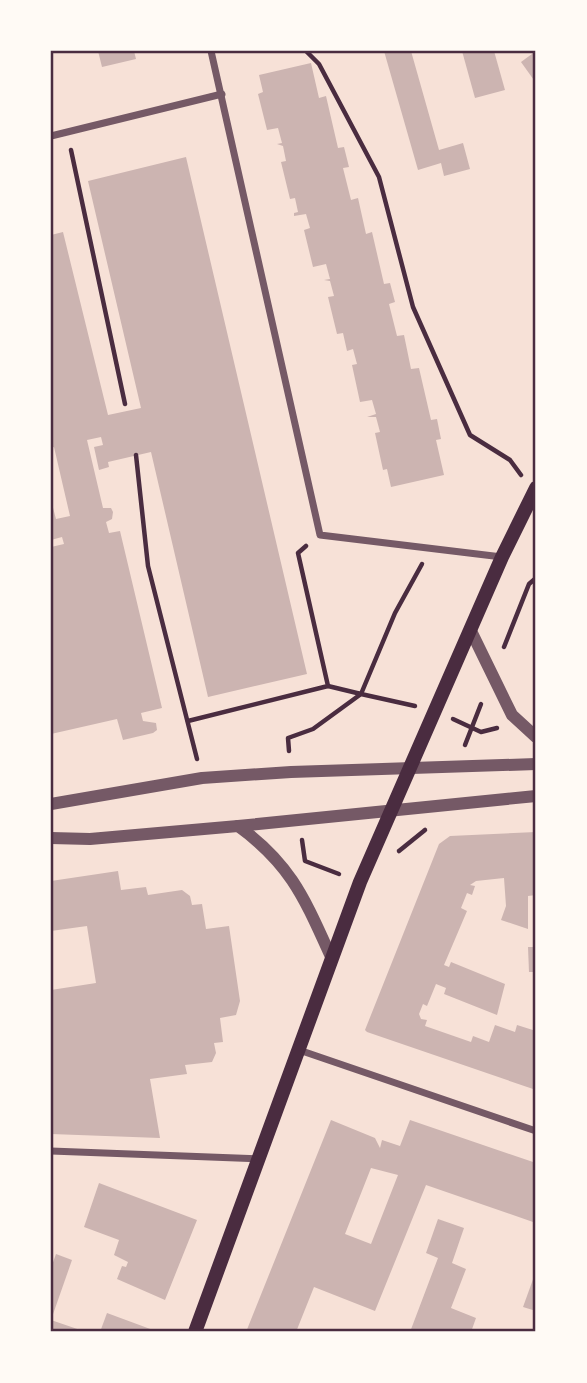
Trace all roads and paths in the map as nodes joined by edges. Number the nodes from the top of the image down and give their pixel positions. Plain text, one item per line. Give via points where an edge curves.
1 (211, 51) edge
2 (306, 51) edge
3 (222, 94) junction
4 (67, 132) junction
5 (51, 136) edge
6 (125, 404) dead end
7 (136, 455) dead end
8 (535, 490) edge
9 (320, 534) junction
10 (430, 548) junction
11 (502, 556) junction
12 (536, 578) edge
13 (470, 629) junction
14 (492, 678) junction
15 (328, 686) junction
16 (188, 721) junction
17 (536, 737) edge
18 (536, 764) edge
19 (410, 767) junction
20 (457, 767) junction
21 (201, 778) junction
22 (536, 796) edge
23 (51, 804) edge
24 (441, 807) junction
25 (390, 812) junction
26 (238, 826) junction
27 (51, 838) edge
28 (392, 856) dead end
29 (332, 959) junction
30 (299, 1050) junction
31 (536, 1130) edge
32 (51, 1151) edge
33 (260, 1159) junction
34 (195, 1332) edge

1 - 3 street
2 - 8 path via 320,64 379,177 413,307 470,435 510,460
3 - 4 street
3 - 9 street
4 - 5 street
4 - 6 path
7 - 16 path via 148,566
8 - 11 main road
9 - 10 street
9 - 15 path via 298,553
10 - 11 street
10 - 15 path via 395,613 361,694
11 - 13 main road
12 - 14 path via 529,584
13 - 14 street
13 - 19 main road
14 - 17 street via 512,715
14 - 20 path
15 - 16 path
16 - 21 path
18 - 20 street
19 - 20 street
19 - 21 street
19 - 25 main road
21 - 23 street
22 - 24 street
24 - 25 street
24 - 28 path via 435,822
25 - 26 street
25 - 29 main road
26 - 27 street
26 - 29 street via 267,847 289,872
29 - 30 main road
30 - 31 street
30 - 33 main road
32 - 33 street
33 - 34 main road

